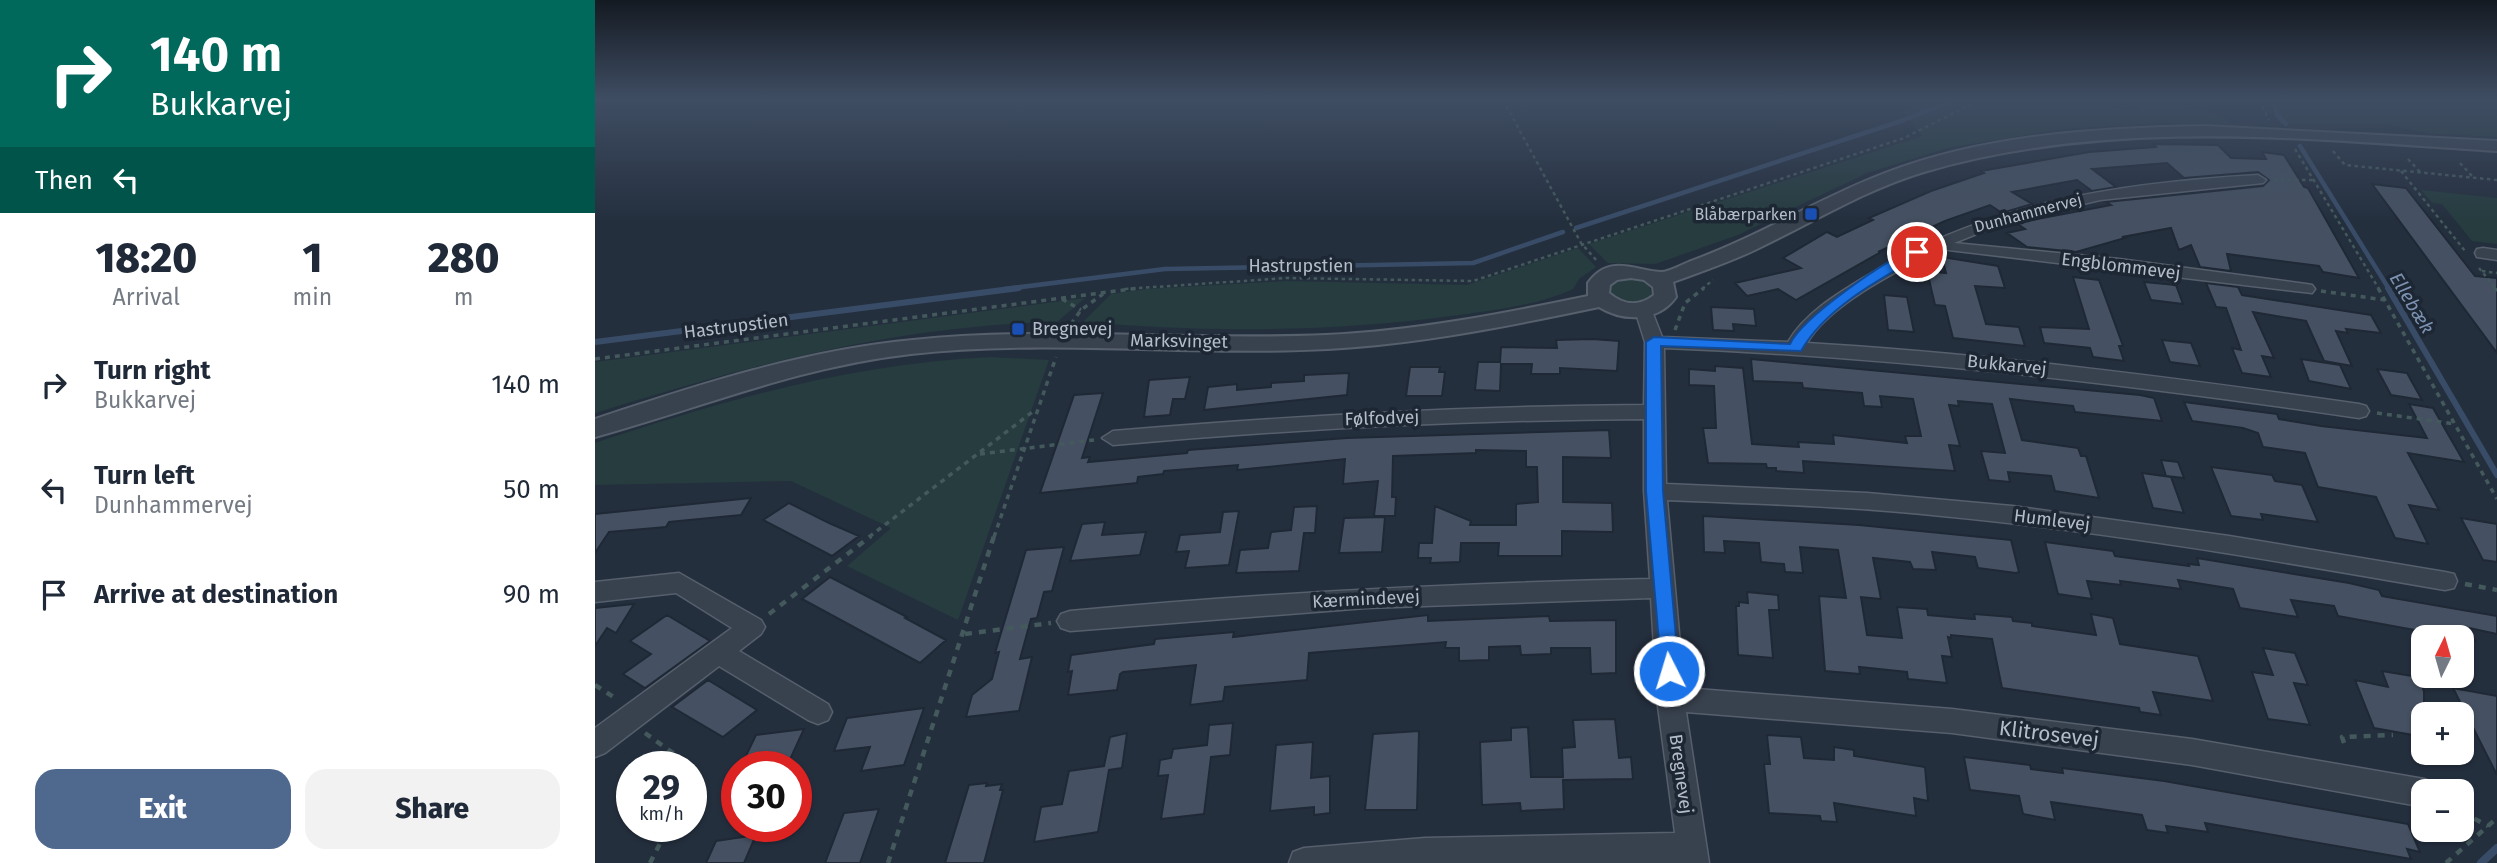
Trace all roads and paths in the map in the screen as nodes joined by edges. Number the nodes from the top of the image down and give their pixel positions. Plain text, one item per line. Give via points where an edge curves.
1 (1525, 140) edge
2 (1897, 140) edge
3 (2055, 140) edge
4 (2324, 140) edge
5 (2396, 140) edge
6 (2287, 142) dead end
7 (2497, 146) edge
8 (2408, 159) dead end
9 (2460, 163) dead end
10 (2401, 171) junction
11 (2420, 172) junction
12 (2473, 178) junction
13 (2258, 180) joint
14 (2314, 180) junction
15 (2497, 180) edge
16 (1581, 243) junction
17 (1936, 243) junction
18 (2465, 251) dead end
19 (2485, 256) edge
20 (2481, 271) junction
21 (2497, 273) edge
22 (1611, 274) junction
23 (1720, 276) dead end
24 (1659, 280) junction
25 (2306, 289) joint
26 (2497, 291) edge
27 (1106, 292) junction
28 (1060, 298) junction
29 (1602, 300) junction
30 (2385, 300) junction
31 (1081, 310) junction
32 (1644, 310) junction
33 (1664, 342) junction
34 (1795, 348) junction
35 (1058, 352) junction
36 (595, 359) edge
37 (1037, 409) junction
38 (2359, 411) joint
39 (1653, 412) junction
40 (2455, 424) junction
41 (595, 428) edge
42 (1113, 438) joint
43 (1023, 448) junction
44 (978, 454) junction
45 (1655, 491) junction
46 (2497, 499) edge
47 (2445, 581) joint
48 (1662, 589) junction
49 (2497, 590) edge
50 (595, 592) edge
51 (1070, 621) joint
52 (752, 627) junction
53 (965, 634) junction
54 (718, 652) junction
55 (1671, 699) junction
56 (637, 712) junction
57 (818, 712) dead end
58 (2393, 735) dead end
59 (2344, 743) dead end
60 (595, 744) edge
61 (670, 751) edge
62 (2411, 791) edge
63 (2474, 818) edge
64 (2497, 818) edge
65 (2488, 826) junction
66 (660, 842) edge
67 (1692, 855) edge
68 (649, 863) edge
69 (888, 863) edge
70 (1304, 863) edge
71 (2446, 863) edge

1 - 16 path
2 - 16 path, Hastrupstien
3 - 24 street via 1971,154 1916,169
4 - 10 path via 2345,165
5 - 7 street
6 - 14 path
8 - 11 path
9 - 12 path
10 - 11 path
10 - 18 path
11 - 12 path
12 - 15 path
13 - 14 path
13 - 17 street, Dunhammervej via 2164,186 2081,198 2001,218
14 - 30 path
16 - 22 path
16 - 27 path, Hastrupstien via 1473,281 1287,278
17 - 25 street, Engblommevej
17 - 34 street, Dunhammervej via 1834,306
19 - 20 path
20 - 21 path
20 - 26 path
22 - 24 street via 1642,272
22 - 29 street via 1599,283
23 - 33 path via 1696,290
24 - 32 street via 1665,297
25 - 30 path
27 - 28 path, Hastrupstien
27 - 31 path
28 - 31 path
28 - 36 path, Hastrupstien
29 - 32 street via 1616,308
29 - 35 street, Marksvinget via 1482,325 1366,340
30 - 40 path
31 - 35 path
32 - 33 street, Bregnevej
33 - 34 street, Bukkarvej
33 - 39 street, Bregnevej
34 - 38 street, Bukkarvej via 2152,380
35 - 37 path
35 - 41 street, Marksvinget via 986,341 842,358 749,379
37 - 43 path
37 - 44 path
38 - 40 path
39 - 42 street, Følfodvej via 1297,422
39 - 45 street, Bregnevej
40 - 46 path
42 - 43 path
43 - 44 path
43 - 53 path
44 - 52 path
45 - 47 street, Humlevej via 1867,501 2031,517 2216,541
45 - 48 street, Bregnevej
47 - 49 path
48 - 51 street, Kærmindevej via 1388,597
48 - 55 street, Bregnevej
50 - 52 street via 679,583
51 - 53 path
52 - 54 street
53 - 69 path
54 - 56 street
54 - 57 street
55 - 62 street, Klitrosevej via 1938,719 2192,752
55 - 67 street, Bregnevej
56 - 60 street
56 - 61 path via 641,730
58 - 59 path via 2342,737
63 - 65 path
64 - 65 path
65 - 71 path
66 - 68 path
67 - 70 street via 1425,853

